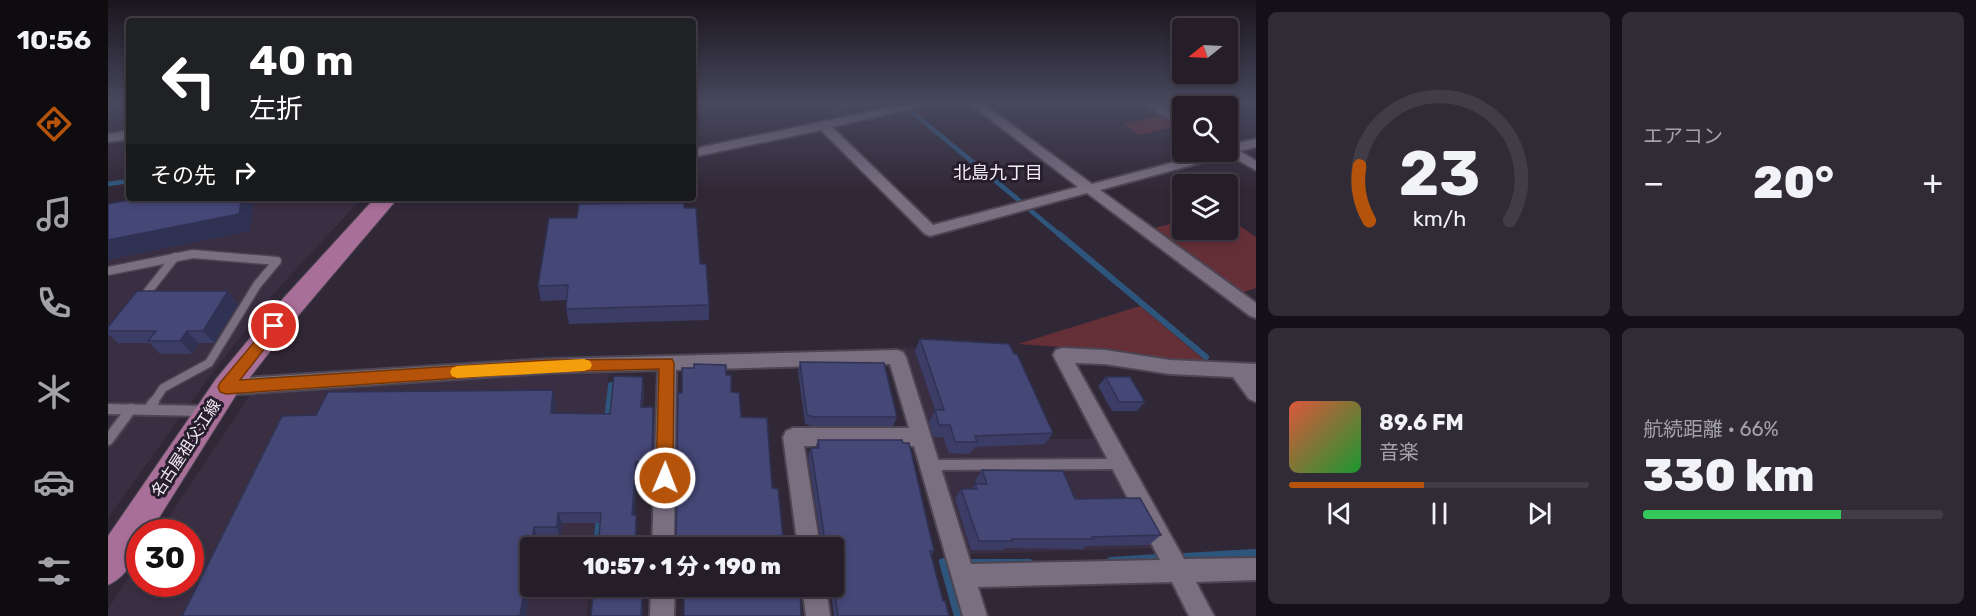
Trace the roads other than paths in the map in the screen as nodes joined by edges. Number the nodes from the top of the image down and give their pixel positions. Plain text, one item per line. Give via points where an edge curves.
1 (796, 132) edge
2 (830, 132) edge
3 (1012, 132) edge
4 (126, 135) edge
5 (108, 138) edge
6 (1256, 143) edge
7 (1238, 148) edge
8 (696, 152) edge
9 (1238, 157) edge
10 (1186, 162) edge
11 (1256, 166) edge
12 (1089, 188) junction
13 (384, 201) edge
14 (175, 257) junction
15 (108, 271) edge
16 (138, 303) edge
17 (1256, 312) edge
18 (667, 363) junction
19 (1247, 371) edge
20 (226, 387) junction
21 (1256, 394) edge
22 (108, 409) edge
23 (131, 409) junction
24 (148, 410) junction
25 (210, 411) junction
26 (921, 437) junction
27 (108, 440) edge
28 (1121, 464) junction
29 (929, 465) junction
30 (663, 537) edge
31 (807, 537) edge
32 (108, 567) edge
33 (1256, 569) edge
34 (1178, 572) junction
35 (963, 576) junction
36 (663, 597) edge
37 (815, 597) edge
38 (662, 616) edge
39 (818, 616) edge
40 (975, 616) edge
41 (1202, 616) edge

1 - 8 street
2 - 12 street via 930,231
3 - 12 street
4 - 5 street
6 - 7 street
9 - 11 street
10 - 12 street
12 - 17 street
13 - 20 main road, 名古屋祖父江線
14 - 15 lane
14 - 16 lane
14 - 24 lane via 193,254 277,261 257,285 209,363 163,388
18 - 20 street via 548,366
18 - 26 street via 897,357
18 - 30 street
19 - 21 street
19 - 28 street via 1062,355
20 - 25 main road, 名古屋祖父江線
22 - 23 lane
23 - 24 lane
23 - 27 lane
24 - 25 lane
25 - 32 main road, 名古屋祖父江線
26 - 29 street
26 - 31 street via 793,437
28 - 29 lane
28 - 34 street
29 - 35 street
33 - 34 street
34 - 35 street
34 - 41 street
35 - 40 street
36 - 38 street
37 - 39 street

